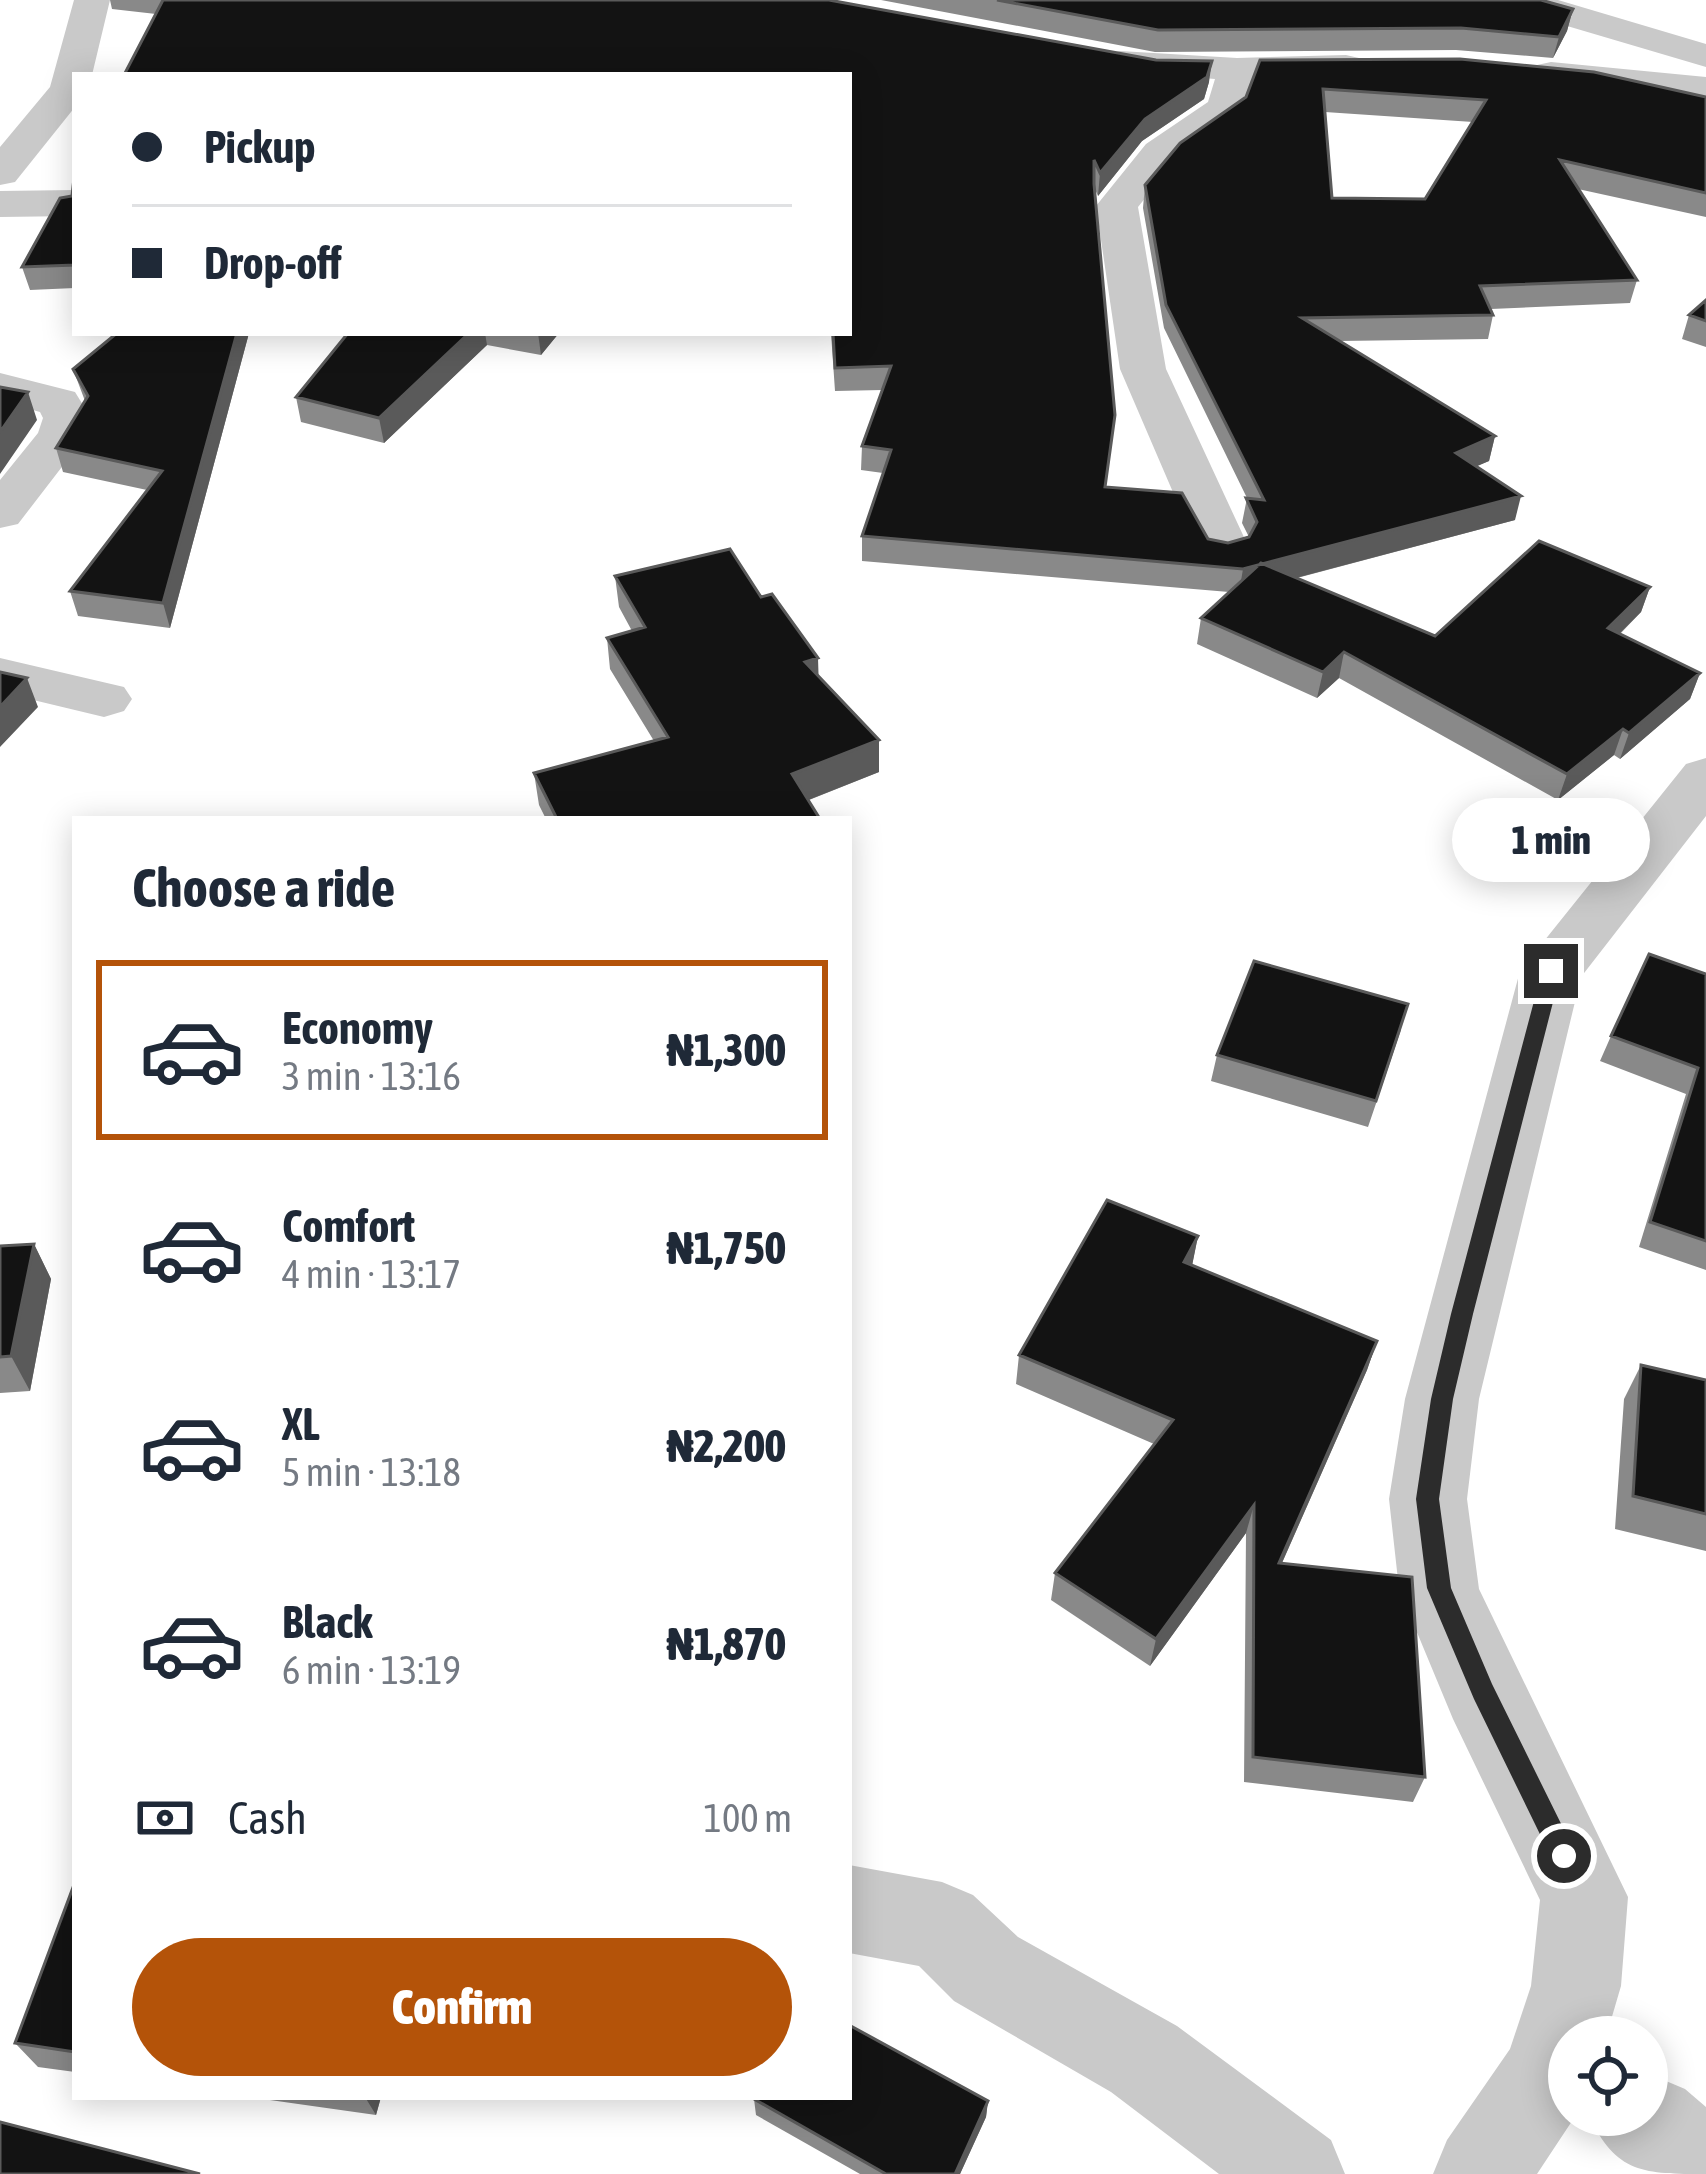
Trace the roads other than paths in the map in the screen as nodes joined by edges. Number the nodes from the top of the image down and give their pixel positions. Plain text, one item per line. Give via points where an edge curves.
1 (92, 0) edge
2 (1519, 0) edge
3 (1617, 0) edge
4 (1706, 26) edge
5 (1078, 56) edge
6 (1706, 56) edge
7 (1380, 66) edge
8 (1237, 69) junction
9 (1522, 70) edge
10 (73, 72) edge
11 (72, 77) edge
12 (1706, 89) edge
13 (0, 173) edge
14 (72, 203) edge
15 (0, 204) edge
16 (0, 387) edge
17 (0, 513) edge
18 (1223, 548) edge
19 (0, 674) edge
20 (104, 699) dead end
21 (1706, 777) edge
22 (852, 1910) edge
23 (1571, 2016) edge
24 (1548, 2092) edge
25 (1668, 2136) edge
26 (1706, 2170) edge
27 (1297, 2174) edge
28 (1481, 2174) edge

1 - 10 street
2 - 6 street
3 - 4 street
5 - 8 street
7 - 8 street
8 - 18 street via 1226,108 1160,153 1117,206 1143,369
9 - 12 street
11 - 13 street
14 - 15 street
16 - 17 street via 58,402 67,418 62,436
19 - 20 street
21 - 23 street via 1551,971 1447,1378 1428,1499 1439,1588 1584,1897
22 - 27 street via 942,1926 986,1969 1144,2059
24 - 28 street
25 - 26 street

